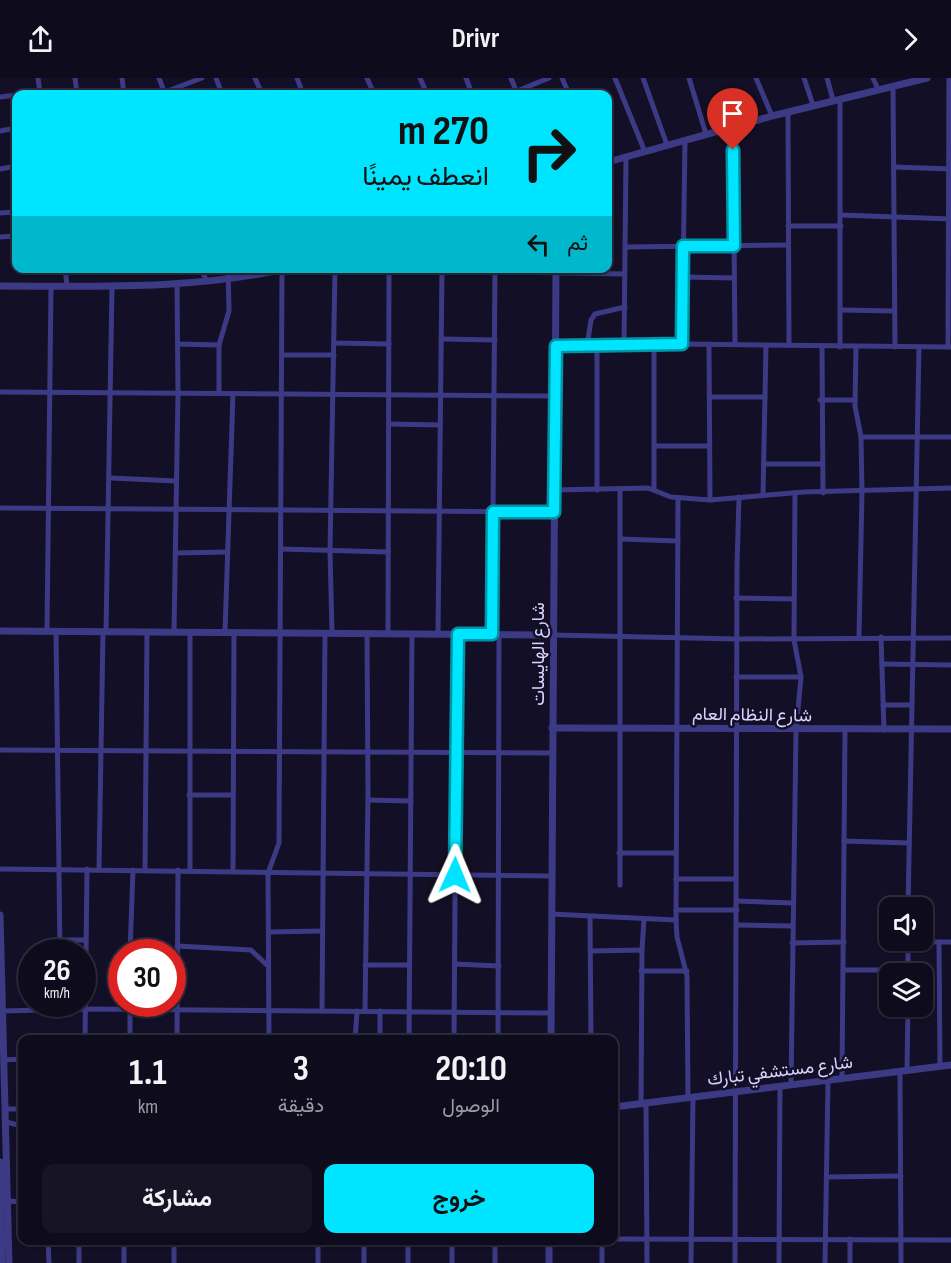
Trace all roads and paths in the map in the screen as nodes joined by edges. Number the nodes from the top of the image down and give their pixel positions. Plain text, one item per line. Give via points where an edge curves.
1 (549, 78) edge
2 (615, 78) edge
3 (643, 78) edge
4 (756, 78) edge
5 (804, 78) edge
6 (826, 78) edge
7 (873, 78) edge
8 (927, 78) edge
9 (949, 78) edge
10 (199, 79) edge
11 (691, 79) edge
12 (912, 80) edge
13 (893, 86) junction
14 (878, 89) junction
15 (173, 90) edge
16 (523, 90) edge
17 (836, 99) junction
18 (813, 105) junction
19 (789, 112) junction
20 (772, 116) junction
21 (733, 127) junction
22 (950, 127) edge
23 (706, 134) junction
24 (685, 141) junction
25 (668, 146) junction
26 (645, 152) junction
27 (626, 156) junction
28 (612, 161) edge
29 (894, 167) junction
30 (950, 169) edge
31 (841, 215) junction
32 (894, 216) junction
33 (951, 219) edge
34 (788, 226) junction
35 (841, 226) junction
36 (788, 245) junction
37 (683, 246) junction
38 (734, 246) junction
39 (626, 247) junction
40 (66, 273) edge
41 (203, 273) edge
42 (229, 273) edge
43 (261, 273) edge
44 (285, 273) edge
45 (335, 273) edge
46 (389, 273) edge
47 (442, 273) edge
48 (495, 273) edge
49 (556, 273) edge
50 (602, 273) edge
51 (625, 274) junction
52 (683, 277) junction
53 (230, 278) junction
54 (734, 278) junction
55 (207, 281) junction
56 (177, 283) junction
57 (67, 285) junction
58 (112, 285) junction
59 (0, 286) edge
60 (51, 286) junction
61 (949, 297) edge
62 (625, 307) junction
63 (841, 310) junction
64 (894, 311) junction
65 (441, 339) junction
66 (495, 340) junction
67 (334, 343) junction
68 (178, 344) junction
69 (389, 344) junction
70 (682, 344) junction
71 (709, 344) junction
72 (735, 344) junction
73 (219, 345) junction
74 (654, 345) junction
75 (766, 345) junction
76 (789, 345) junction
77 (556, 346) junction
78 (587, 346) junction
79 (597, 346) junction
80 (624, 346) junction
81 (822, 346) junction
82 (840, 347) junction
83 (856, 347) junction
84 (895, 347) junction
85 (950, 347) edge
86 (919, 348) junction
87 (282, 355) junction
88 (334, 355) junction
89 (0, 392) edge
90 (48, 392) junction
91 (112, 393) junction
92 (178, 393) junction
93 (219, 393) junction
94 (233, 394) junction
95 (281, 394) junction
96 (333, 394) junction
97 (389, 395) junction
98 (441, 396) junction
99 (494, 396) junction
100 (555, 396) junction
101 (710, 396) junction
102 (765, 397) junction
103 (820, 400) junction
104 (855, 400) junction
105 (388, 424) junction
106 (440, 424) junction
107 (861, 437) junction
108 (918, 437) junction
109 (951, 437) edge
110 (655, 446) junction
111 (709, 446) junction
112 (764, 464) junction
113 (821, 464) junction
114 (111, 478) junction
115 (176, 481) junction
116 (951, 488) edge
117 (620, 489) junction
118 (654, 489) junction
119 (917, 489) junction
120 (554, 490) junction
121 (597, 490) junction
122 (862, 492) junction
123 (795, 493) junction
124 (823, 493) junction
125 (764, 495) junction
126 (739, 497) junction
127 (678, 498) junction
128 (710, 500) junction
129 (0, 508) edge
130 (48, 508) junction
131 (109, 509) junction
132 (176, 510) junction
133 (231, 510) junction
134 (281, 510) junction
135 (330, 511) junction
136 (388, 511) junction
137 (439, 511) junction
138 (493, 512) junction
139 (554, 512) junction
140 (621, 539) junction
141 (678, 541) junction
142 (281, 549) junction
143 (330, 551) junction
144 (226, 552) junction
145 (388, 552) junction
146 (176, 554) junction
147 (736, 598) junction
148 (794, 599) junction
149 (0, 631) edge
150 (52, 631) junction
151 (105, 632) junction
152 (147, 632) junction
153 (174, 632) junction
154 (190, 632) junction
155 (225, 632) junction
156 (234, 632) junction
157 (280, 633) junction
158 (329, 633) junction
159 (367, 633) junction
160 (388, 633) junction
161 (412, 634) junction
162 (438, 634) junction
163 (458, 634) junction
164 (496, 634) junction
165 (553, 634) junction
166 (620, 635) junction
167 (678, 637) junction
168 (859, 637) junction
169 (881, 637) junction
170 (912, 637) junction
171 (951, 638) edge
172 (737, 639) junction
173 (794, 640) junction
174 (882, 664) junction
175 (912, 664) junction
176 (951, 665) edge
177 (736, 677) junction
178 (801, 677) junction
179 (883, 705) junction
180 (911, 705) junction
181 (552, 729) junction
182 (618, 729) junction
183 (676, 729) junction
184 (951, 729) edge
185 (736, 730) junction
186 (845, 730) junction
187 (884, 730) junction
188 (911, 730) junction
189 (796, 731) junction
190 (58, 749) junction
191 (0, 750) edge
192 (103, 751) junction
193 (145, 751) junction
194 (189, 752) junction
195 (233, 752) junction
196 (280, 752) junction
197 (322, 752) junction
198 (411, 752) junction
199 (457, 752) junction
200 (499, 752) junction
201 (368, 753) junction
202 (552, 753) junction
203 (189, 795) junction
204 (232, 795) junction
205 (368, 800) junction
206 (411, 801) junction
207 (844, 841) junction
208 (909, 843) junction
209 (619, 853) junction
210 (676, 853) junction
211 (0, 869) edge
212 (61, 869) junction
213 (87, 869) junction
214 (99, 869) junction
215 (133, 870) junction
216 (145, 870) junction
217 (178, 870) junction
218 (190, 871) junction
219 (233, 872) junction
220 (268, 873) junction
221 (322, 873) junction
222 (366, 873) junction
223 (411, 874) junction
224 (455, 875) junction
225 (499, 876) junction
226 (552, 876) junction
227 (676, 879) junction
228 (736, 879) junction
229 (620, 885) dead end
230 (908, 897) edge
231 (737, 901) junction
232 (793, 903) junction
233 (676, 910) junction
234 (737, 910) junction
235 (551, 914) junction
236 (0, 915) edge
237 (591, 917) junction
238 (644, 919) junction
239 (676, 920) junction
240 (737, 925) junction
241 (793, 926) junction
242 (321, 931) junction
243 (269, 932) junction
244 (60, 939) edge
245 (86, 939) edge
246 (130, 939) edge
247 (177, 939) edge
248 (844, 942) junction
249 (933, 942) edge
250 (939, 942) junction
251 (951, 942) edge
252 (792, 943) junction
253 (186, 946) edge
254 (642, 950) junction
255 (590, 951) junction
256 (455, 964) junction
257 (366, 965) junction
258 (409, 965) junction
259 (269, 966) junction
260 (499, 966) junction
261 (843, 970) junction
262 (641, 971) junction
263 (687, 971) junction
264 (879, 971) edge
265 (18, 1010) edge
266 (269, 1010) junction
267 (3, 1011) junction
268 (186, 1011) edge
269 (322, 1011) junction
270 (357, 1011) junction
271 (365, 1011) junction
272 (380, 1011) junction
273 (409, 1011) junction
274 (455, 1011) junction
275 (498, 1011) junction
276 (551, 1013) junction
277 (85, 1017) edge
278 (130, 1017) edge
279 (177, 1017) edge
280 (907, 1017) edge
281 (85, 1035) edge
282 (130, 1035) edge
283 (177, 1035) edge
284 (269, 1035) edge
285 (355, 1035) edge
286 (380, 1035) edge
287 (409, 1035) edge
288 (454, 1035) edge
289 (498, 1035) edge
290 (551, 1035) edge
291 (591, 1035) edge
292 (18, 1059) edge
293 (4, 1060) junction
294 (951, 1065) edge
295 (940, 1066) junction
296 (904, 1071) junction
297 (842, 1078) junction
298 (828, 1081) junction
299 (791, 1085) junction
300 (780, 1086) junction
301 (735, 1092) junction
302 (690, 1098) junction
303 (644, 1104) junction
304 (618, 1107) edge
305 (6, 1108) junction
306 (18, 1109) edge
307 (6, 1122) junction
308 (18, 1125) edge
309 (0, 1162) edge
310 (901, 1176) junction
311 (827, 1177) junction
312 (8, 1201) junction
313 (18, 1202) edge
314 (618, 1239) edge
315 (647, 1239) junction
316 (691, 1239) junction
317 (735, 1239) junction
318 (779, 1239) junction
319 (825, 1239) junction
320 (850, 1239) junction
321 (901, 1239) junction
322 (951, 1240) edge
323 (48, 1245) edge
324 (79, 1245) edge
325 (124, 1245) edge
326 (174, 1245) edge
327 (318, 1245) edge
328 (364, 1245) edge
329 (408, 1245) edge
330 (452, 1245) edge
331 (495, 1245) edge
332 (549, 1245) edge
333 (602, 1245) edge
334 (2, 1263) edge
335 (9, 1263) edge
336 (49, 1263) edge
337 (79, 1263) edge
338 (124, 1263) edge
339 (174, 1263) edge
340 (318, 1263) edge
341 (364, 1263) edge
342 (408, 1263) edge
343 (452, 1263) edge
344 (495, 1263) edge
345 (549, 1263) edge
346 (602, 1263) edge
347 (647, 1263) edge
348 (691, 1263) edge
349 (735, 1263) edge
350 (779, 1263) edge
351 (825, 1263) edge
352 (850, 1263) edge
353 (901, 1263) edge

1 - 16 street
2 - 26 street
3 - 25 street
4 - 20 street
5 - 18 street
6 - 17 street
7 - 14 street
8 - 12 street
9 - 22 street
10 - 15 street
11 - 23 street
12 - 13 street
13 - 14 street
13 - 29 street
14 - 17 street
17 - 18 street
17 - 31 street
18 - 19 street
19 - 20 street
19 - 34 street
20 - 21 street
21 - 23 street
21 - 38 street
22 - 30 street
23 - 24 street
24 - 25 street
24 - 37 street
25 - 26 street
26 - 27 street
27 - 28 street
27 - 39 street
29 - 30 street
29 - 32 street
30 - 33 street
31 - 32 street
31 - 35 street
32 - 33 street
32 - 64 street
33 - 61 street
34 - 35 street
34 - 36 street
35 - 63 street
36 - 38 street
36 - 76 street
37 - 38 street
37 - 39 street
37 - 52 street
38 - 54 street
39 - 51 street
40 - 57 street
41 - 55 street
42 - 53 street
43 - 53 street
44 - 87 street
45 - 67 street
46 - 69 street
47 - 65 street
48 - 66 street
49 - 77 street, شارع الهايسات
50 - 51 street
51 - 62 street
52 - 54 street
52 - 70 street
53 - 55 street
53 - 73 street via 229,311
54 - 72 street
55 - 56 street
56 - 58 street
56 - 68 street
57 - 58 street
57 - 60 street
58 - 91 street
59 - 60 street
60 - 90 street
61 - 85 street
62 - 78 street via 595,314
62 - 80 street
63 - 64 street
63 - 82 street
64 - 84 street
65 - 66 street
65 - 98 street
66 - 99 street
67 - 69 street
67 - 88 street
68 - 73 street
68 - 92 street
69 - 97 street
70 - 71 street
70 - 74 street
71 - 72 street
71 - 101 street
72 - 75 street
73 - 93 street
74 - 80 street
74 - 110 street
75 - 76 street
75 - 102 street
76 - 81 street
77 - 78 street
77 - 100 street, شارع الهايسات
78 - 79 street
79 - 80 street
79 - 121 street
81 - 82 street
81 - 103 street
82 - 83 street
83 - 84 street
83 - 104 street
84 - 86 street
85 - 86 street
86 - 108 street
87 - 88 street
87 - 95 street
88 - 96 street
89 - 90 street
90 - 91 street
90 - 130 street
91 - 92 street
91 - 114 street
92 - 93 street
92 - 115 street
93 - 94 street
94 - 95 street
94 - 133 street
95 - 96 street
95 - 134 street
96 - 97 street
96 - 135 street
97 - 98 street
97 - 105 street
98 - 99 street
98 - 106 street
99 - 100 street
99 - 138 street
100 - 120 street, شارع الهايسات
101 - 102 street
101 - 111 street
102 - 112 street
103 - 104 street
103 - 113 street
104 - 107 street
105 - 106 street
105 - 136 street
106 - 137 street
107 - 108 street
107 - 122 street
108 - 109 street
108 - 119 street
110 - 111 street
110 - 118 street
111 - 128 street
112 - 113 street
112 - 125 street
113 - 124 street
114 - 115 street
114 - 131 street
115 - 132 street
116 - 119 street
117 - 118 street
117 - 121 street
117 - 140 street
118 - 127 street
119 - 122 street
119 - 170 street
120 - 121 street
120 - 139 street, شارع الهايسات
122 - 124 street
122 - 168 street
123 - 124 street
123 - 125 street
123 - 148 street
125 - 126 street
126 - 128 street
126 - 147 street
127 - 128 street
127 - 141 street
129 - 130 street
130 - 131 street
130 - 150 street
131 - 132 street
131 - 151 street
132 - 133 street
132 - 146 street
133 - 134 street
133 - 144 street
134 - 135 street
134 - 142 street
135 - 136 street
135 - 143 street
136 - 137 street
136 - 145 street
137 - 138 street
137 - 162 street
138 - 139 street
138 - 164 street
139 - 165 street, شارع الهايسات
140 - 141 street
140 - 166 street
141 - 167 street
142 - 143 street
142 - 157 street
143 - 145 street
143 - 158 street
144 - 146 street
144 - 155 street
145 - 160 street
146 - 153 street
147 - 148 street
147 - 172 street
148 - 173 street
149 - 150 street
150 - 151 street
150 - 190 street
151 - 152 street
151 - 192 street
152 - 153 street
152 - 193 street
153 - 154 street
154 - 155 street
154 - 194 street
155 - 156 street
156 - 157 street
156 - 195 street
157 - 158 street
157 - 196 street
158 - 159 street
158 - 197 street
159 - 160 street
159 - 201 street
160 - 161 street
161 - 162 street
161 - 198 street
162 - 163 street
163 - 164 street
163 - 199 street
164 - 165 street
164 - 200 street
165 - 166 street
165 - 181 street, شارع الهايسات
166 - 167 street
166 - 182 street
167 - 172 street
167 - 183 street
168 - 169 street
168 - 173 street
169 - 170 street
169 - 174 street
170 - 171 street
170 - 175 street
172 - 173 street
172 - 177 street
173 - 178 street
174 - 175 street
174 - 179 street
175 - 176 street
175 - 180 street
177 - 178 street
177 - 185 street
178 - 189 street
179 - 180 street
179 - 187 street
180 - 188 street
181 - 182 street, شارع النظام العام
181 - 202 street, شارع الهايسات
182 - 183 street, شارع النظام العام
182 - 209 street
183 - 185 street, شارع النظام العام
183 - 210 street
184 - 188 street, شارع النظام العام
185 - 189 street, شارع النظام العام
185 - 228 street
186 - 187 street, شارع النظام العام
186 - 189 street, شارع النظام العام
186 - 207 street
187 - 188 street, شارع النظام العام
188 - 208 street
189 - 232 street
190 - 191 street
190 - 192 street
190 - 212 street
192 - 193 street
192 - 214 street
193 - 194 street
193 - 216 street
194 - 195 street
194 - 203 street
195 - 196 street
195 - 204 street
196 - 197 street
196 - 220 street via 279,843
197 - 201 street
197 - 221 street
198 - 199 street
198 - 201 street
198 - 206 street
199 - 200 street
199 - 224 street
200 - 202 street
200 - 225 street
201 - 205 street
202 - 226 street, شارع الهايسات
203 - 204 street
203 - 218 street
204 - 219 street
205 - 206 street
205 - 222 street
206 - 223 street
207 - 208 street
207 - 248 street
208 - 230 street
209 - 210 street
209 - 229 street
210 - 227 street
211 - 212 street
212 - 213 street
212 - 244 street
213 - 214 street
213 - 245 street
214 - 215 street
215 - 216 street
215 - 246 street
216 - 217 street
217 - 218 street
217 - 247 street
218 - 219 street
219 - 220 street
220 - 221 street
220 - 243 street
221 - 222 street
221 - 242 street
222 - 223 street
222 - 257 street
223 - 224 street
223 - 258 street
224 - 225 street
224 - 256 street
225 - 226 street
225 - 260 street
226 - 235 street, شارع الهايسات
227 - 228 street
227 - 233 street
228 - 231 street
231 - 232 street
231 - 234 street
232 - 241 street
233 - 234 street
233 - 239 street
234 - 240 street
235 - 237 street
235 - 276 street, شارع الهايسات
236 - 267 street
237 - 238 street
237 - 255 street
238 - 239 street
238 - 254 street
239 - 263 street
240 - 241 street
240 - 301 street
241 - 252 street
242 - 243 street
242 - 269 street
243 - 259 street
248 - 252 street
248 - 261 street
249 - 250 street
250 - 251 street
250 - 295 street
252 - 299 street
253 - 259 street via 251,950
254 - 255 street
254 - 262 street
255 - 291 street
256 - 260 street
256 - 274 street
257 - 258 street
257 - 271 street
258 - 273 street
259 - 266 street
260 - 275 street
261 - 264 street
261 - 297 street
262 - 263 street
262 - 303 street
263 - 302 street
265 - 267 street
266 - 268 street
266 - 269 street
266 - 284 street
267 - 293 street
269 - 270 street
270 - 271 street
270 - 285 street
271 - 272 street
272 - 273 street
272 - 286 street
273 - 274 street
273 - 287 street
274 - 275 street
274 - 288 street
275 - 276 street
275 - 289 street
276 - 290 street, شارع الهايسات
277 - 281 street
278 - 282 street
279 - 283 street
280 - 296 street
292 - 293 street
293 - 305 street
294 - 295 street, شارع مستشفي تبارك
295 - 296 street, شارع مستشفي تبارك
296 - 297 street, شارع مستشفي تبارك
296 - 310 street
297 - 298 street, شارع مستشفي تبارك
298 - 299 street, شارع مستشفي تبارك
298 - 311 street
299 - 300 street, شارع مستشفي تبارك
300 - 301 street, شارع مستشفي تبارك
300 - 318 street
301 - 302 street, شارع مستشفي تبارك
301 - 317 street
302 - 303 street, شارع مستشفي تبارك
302 - 316 street
303 - 304 street, شارع مستشفي تبارك
303 - 315 street
305 - 306 street
305 - 307 street
307 - 308 street
307 - 312 street
309 - 334 street
310 - 311 street
310 - 321 street
311 - 319 street
312 - 313 street
312 - 335 street
314 - 315 street
315 - 316 street
315 - 347 street
316 - 317 street
316 - 348 street
317 - 318 street
317 - 349 street
318 - 319 street
318 - 350 street
319 - 320 street
319 - 351 street
320 - 321 street
320 - 352 street
321 - 322 street
321 - 353 street
323 - 336 street
324 - 337 street
325 - 338 street
326 - 339 street
327 - 340 street
328 - 341 street
329 - 342 street
330 - 343 street
331 - 344 street
332 - 345 street
333 - 346 street

